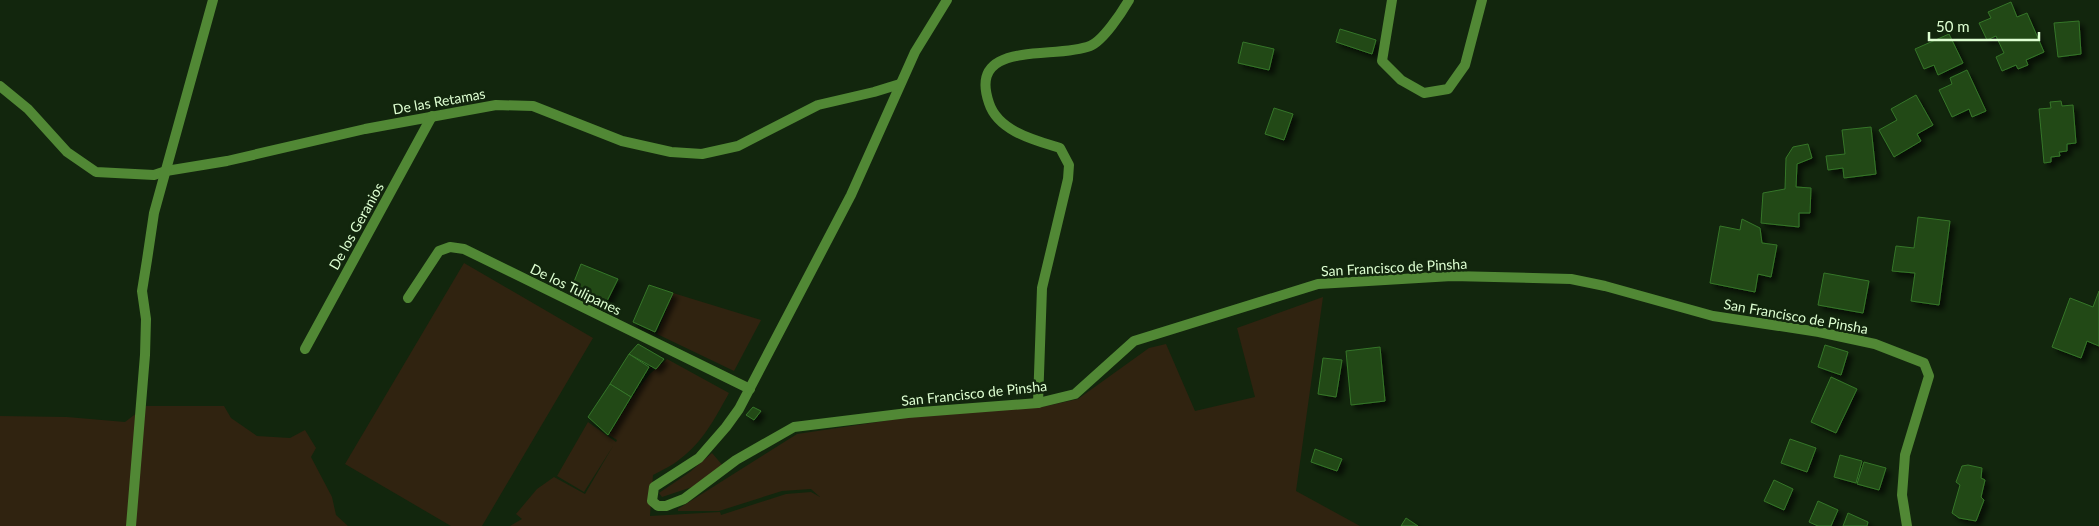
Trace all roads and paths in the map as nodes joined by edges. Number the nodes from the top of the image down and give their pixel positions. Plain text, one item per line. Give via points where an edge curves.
1 (213, 0) edge
2 (947, 0) edge
3 (1129, 0) edge
4 (1392, 0) edge
5 (1482, 0) edge
6 (900, 84) junction
7 (0, 86) edge
8 (432, 116) junction
9 (166, 171) junction
10 (408, 298) dead end
11 (305, 349) dead end
12 (750, 389) junction
13 (1038, 403) junction
14 (131, 526) edge
15 (1908, 526) edge

1 - 9 street
2 - 6 street via 915,52
3 - 13 street via 1118,18 1092,46 1001,60 989,68 985,76 984,89 990,107 1004,126 1060,148 1069,165 1042,288
4 - 5 street via 1382,61 1401,80 1424,93 1448,89 1465,65
6 - 8 street, De las Retamas via 818,105 738,146 702,154 671,152 622,141 533,106 496,105
6 - 12 street via 850,195
7 - 9 street, De las Retamas via 28,109 67,152 96,172 154,175
8 - 9 street, De las Retamas via 227,161
8 - 11 street, De los Geranios
9 - 14 street via 154,213 142,290 146,319
10 - 12 street, De los Tulipanes via 438,251 450,247 464,250
12 - 13 street, San Francisco de Pinsha via 726,427 699,458 654,487 652,501 658,506 684,499 736,460 794,427 908,413
13 - 15 street, San Francisco de Pinsha via 1075,394 1134,341 1318,284 1452,276 1571,279 1713,316 1875,344 1924,363 1929,376 1905,455 1902,495

